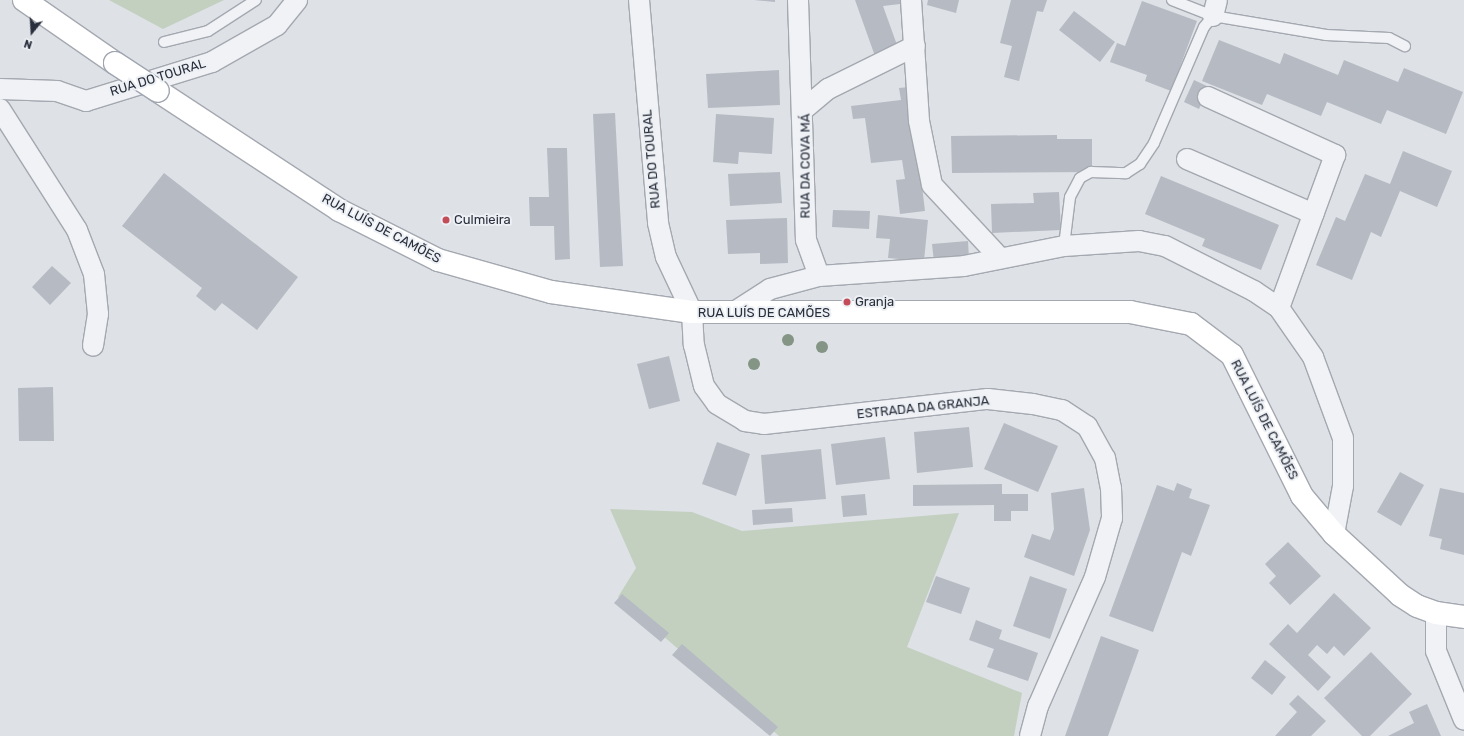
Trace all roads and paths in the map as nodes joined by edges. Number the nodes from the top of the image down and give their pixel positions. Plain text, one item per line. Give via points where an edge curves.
1 (24, 0) edge
2 (256, 0) edge
3 (297, 0) edge
4 (639, 0) edge
5 (798, 0) edge
6 (911, 0) edge
7 (1172, 0) edge
8 (1215, 8) edge
9 (164, 42) dead end
10 (915, 46) junction
11 (1405, 46) dead end
12 (0, 89) edge
13 (1208, 97) dead end
14 (0, 109) edge
15 (804, 109) junction
16 (1187, 159) dead end
17 (1314, 214) junction
18 (1064, 246) junction
19 (1000, 258) junction
20 (820, 276) junction
21 (1279, 308) junction
22 (692, 312) junction
23 (733, 312) junction
24 (93, 346) dead end
25 (1334, 534) junction
26 (1436, 613) junction
27 (1464, 617) edge
28 (1464, 720) edge
29 (1030, 736) edge

1 - 22 main road, RUA LUÍS DE CAMÕES, bridge via 339,210 438,260 551,292
2 - 9 lane via 208,31
3 - 12 street, RUA DO TOURAL via 277,25 212,62 86,101 57,90
4 - 22 street, RUA DO TOURAL via 658,222 666,257
5 - 15 street
6 - 10 street
7 - 8 lane
8 - 11 lane via 1326,36 1389,38
8 - 18 lane via 1204,27 1154,144 1140,164 1126,173 1091,172 1080,178 1070,197
10 - 15 street, RUA DA COVA MÁ via 828,88
10 - 19 street via 919,121 932,185
13 - 17 street via 1335,155
14 - 24 street via 77,230 94,274 98,314
15 - 20 street, RUA DA COVA MÁ via 806,240
16 - 17 street
17 - 21 street
18 - 19 street
18 - 21 street via 1139,241 1165,246 1254,291
19 - 20 street via 964,266
20 - 23 street via 770,289
21 - 25 street via 1313,357 1343,438 1343,486
22 - 23 main road, RUA LUÍS DE CAMÕES
22 - 29 street, ESTRADA DA GRANJA via 694,345 704,386 717,404 745,421 784,424 988,399 1062,410 1087,426 1105,458 1111,488 1112,518 1095,577 1038,706
23 - 25 main road, RUA LUÍS DE CAMÕES via 1130,312 1191,324 1232,355 1302,496
25 - 26 main road, RUA LUÍS DE CAMÕES via 1400,595
26 - 27 main road, RUA LUÍS DE CAMÕES
26 - 28 street via 1436,651

